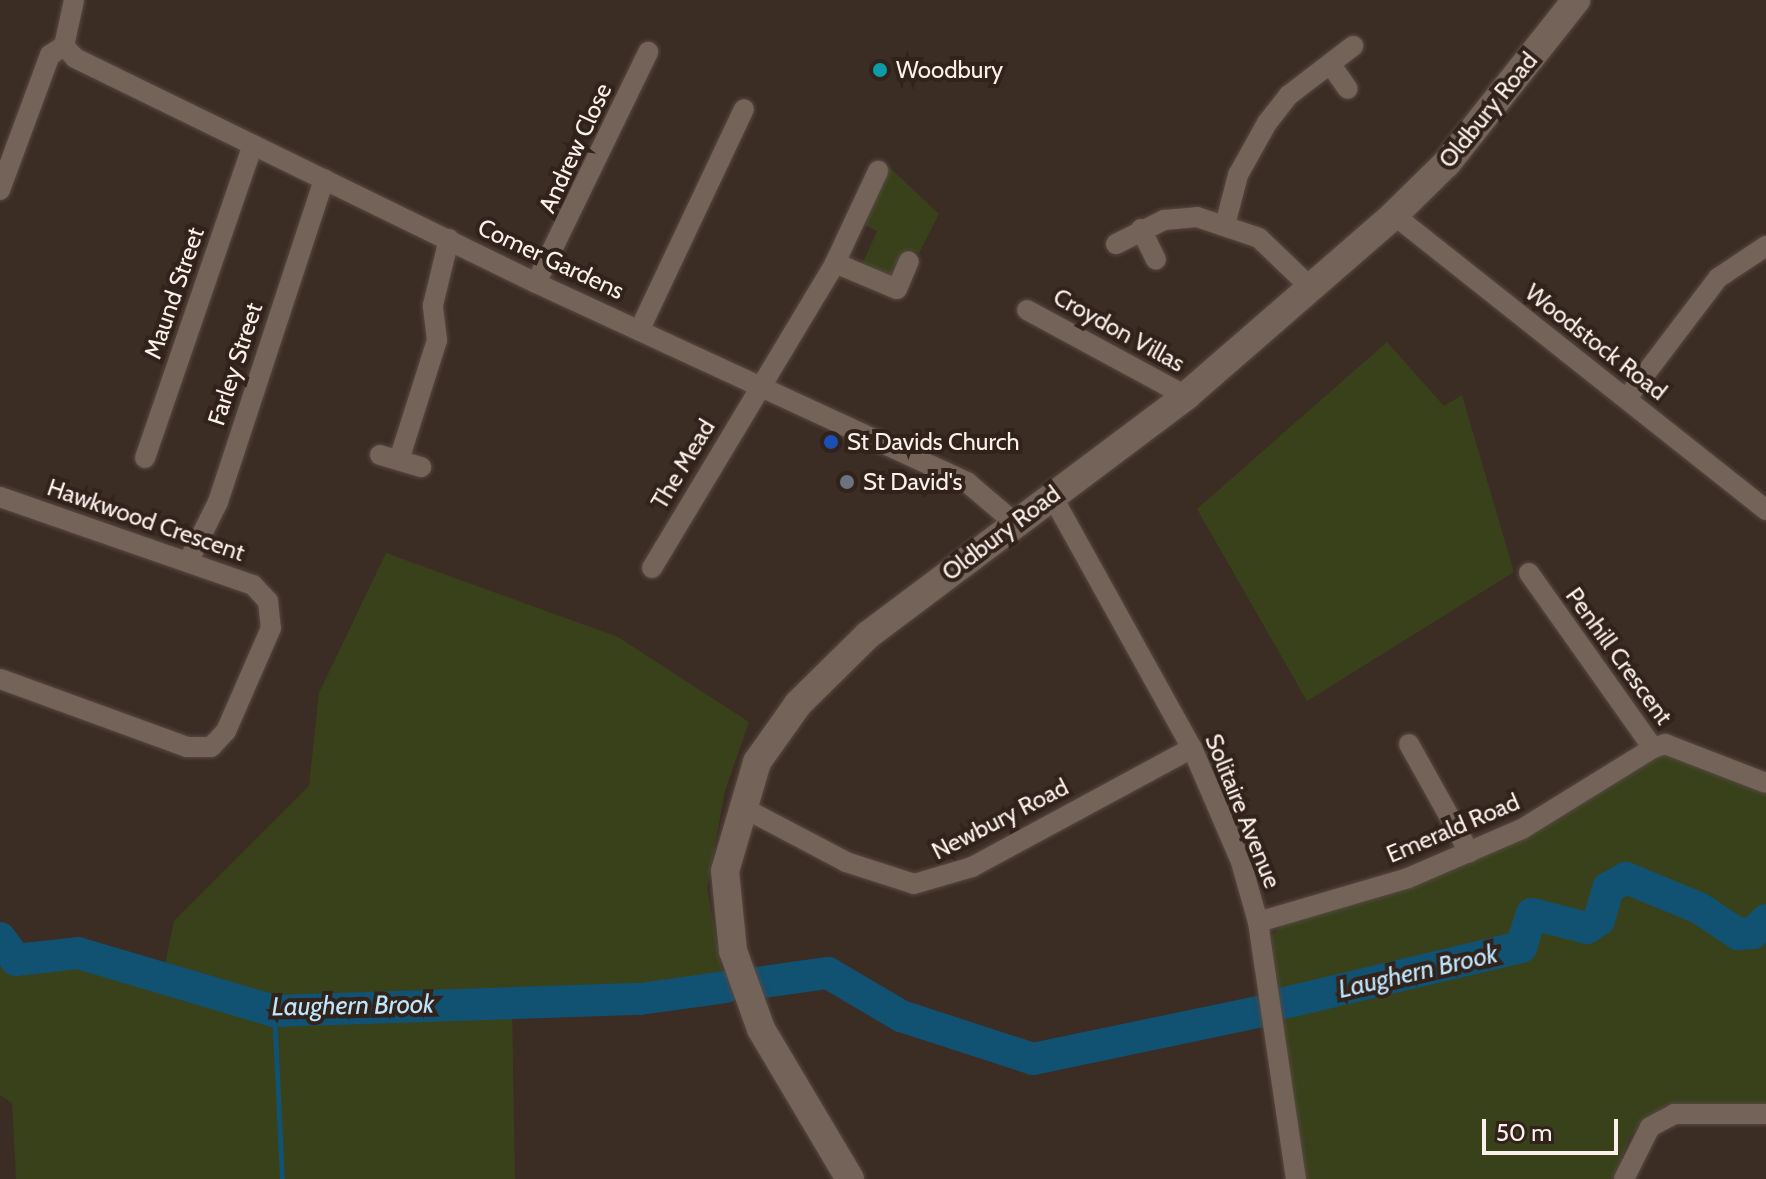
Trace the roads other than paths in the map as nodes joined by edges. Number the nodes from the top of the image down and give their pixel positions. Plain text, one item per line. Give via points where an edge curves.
1 (74, 0) edge
2 (1576, 0) edge
3 (64, 46) junction
4 (1353, 46) dead end
5 (648, 52) dead end
6 (1331, 65) junction
7 (1348, 89) dead end
8 (744, 109) dead end
9 (253, 145) junction
10 (878, 171) dead end
11 (324, 179) junction
12 (1, 184) edge
13 (1394, 215) junction
14 (1225, 225) junction
15 (1141, 229) junction
16 (449, 239) junction
17 (1116, 244) dead end
18 (1766, 246) edge
19 (1156, 260) dead end
20 (909, 261) dead end
21 (835, 263) junction
22 (536, 283) junction
23 (1309, 286) junction
24 (1027, 310) dead end
25 (640, 329) junction
26 (760, 387) junction
27 (1186, 396) junction
28 (1627, 398) junction
29 (145, 458) dead end
30 (421, 467) dead end
31 (1051, 494) junction
32 (0, 497) edge
33 (1766, 510) edge
34 (1014, 522) junction
35 (188, 562) junction
36 (652, 568) dead end
37 (1530, 576) dead end
38 (0, 679) edge
39 (1409, 744) dead end
40 (1192, 748) junction
41 (1653, 748) junction
42 (1766, 783) edge
43 (740, 806) junction
44 (1469, 852) junction
45 (1258, 922) junction
46 (1766, 1114) edge
47 (850, 1179) edge
48 (1296, 1179) edge
49 (1624, 1179) edge

1 - 3 street
2 - 13 street, Oldbury Road via 1447,163
3 - 9 street, Comer Gardens via 75,58
3 - 12 street via 50,55
4 - 6 street
5 - 22 street, Andrew Close via 628,74
6 - 7 street
6 - 14 street via 1289,95 1267,123 1238,175
8 - 25 street
9 - 11 street, Comer Gardens
9 - 29 street, Maund Street
10 - 21 street, The Mead
11 - 16 street, Comer Gardens
11 - 35 street, Farley Street via 218,502
13 - 23 street, Oldbury Road
13 - 28 street, Woodstock Road
14 - 15 street via 1197,217
14 - 23 street via 1259,238
15 - 17 street
15 - 19 street
16 - 22 street, Comer Gardens
16 - 30 street via 433,305 437,340 390,458
18 - 28 street via 1718,278
20 - 21 street via 897,289
21 - 26 street, The Mead
22 - 25 street, Comer Gardens
23 - 27 street, Oldbury Road
24 - 27 street, Croydon Villas
25 - 26 street, Comer Gardens
26 - 34 street, Comer Gardens via 968,483
26 - 36 street, The Mead
27 - 31 street, Oldbury Road
28 - 33 street, Woodstock Road
31 - 34 street, Oldbury Road
31 - 40 street, Solitaire Avenue
32 - 35 street, Hawkwood Crescent
34 - 43 street, Oldbury Road via 868,635 798,704 757,762
35 - 38 street, Hawkwood Crescent via 253,585 268,601 263,654 211,747 187,747
37 - 41 street, Penhill Crescent
39 - 44 street
40 - 43 street, Newbury Road via 972,867 914,884 846,862
40 - 45 street, Solitaire Avenue
41 - 42 street, Penhill Crescent via 1665,744
41 - 44 street, Emerald Road via 1582,795
43 - 47 street, Oldbury Road via 725,871 733,951 761,1029
44 - 45 street, Emerald Road
45 - 48 street, Solitaire Avenue
46 - 49 street via 1674,1114 1650,1127

